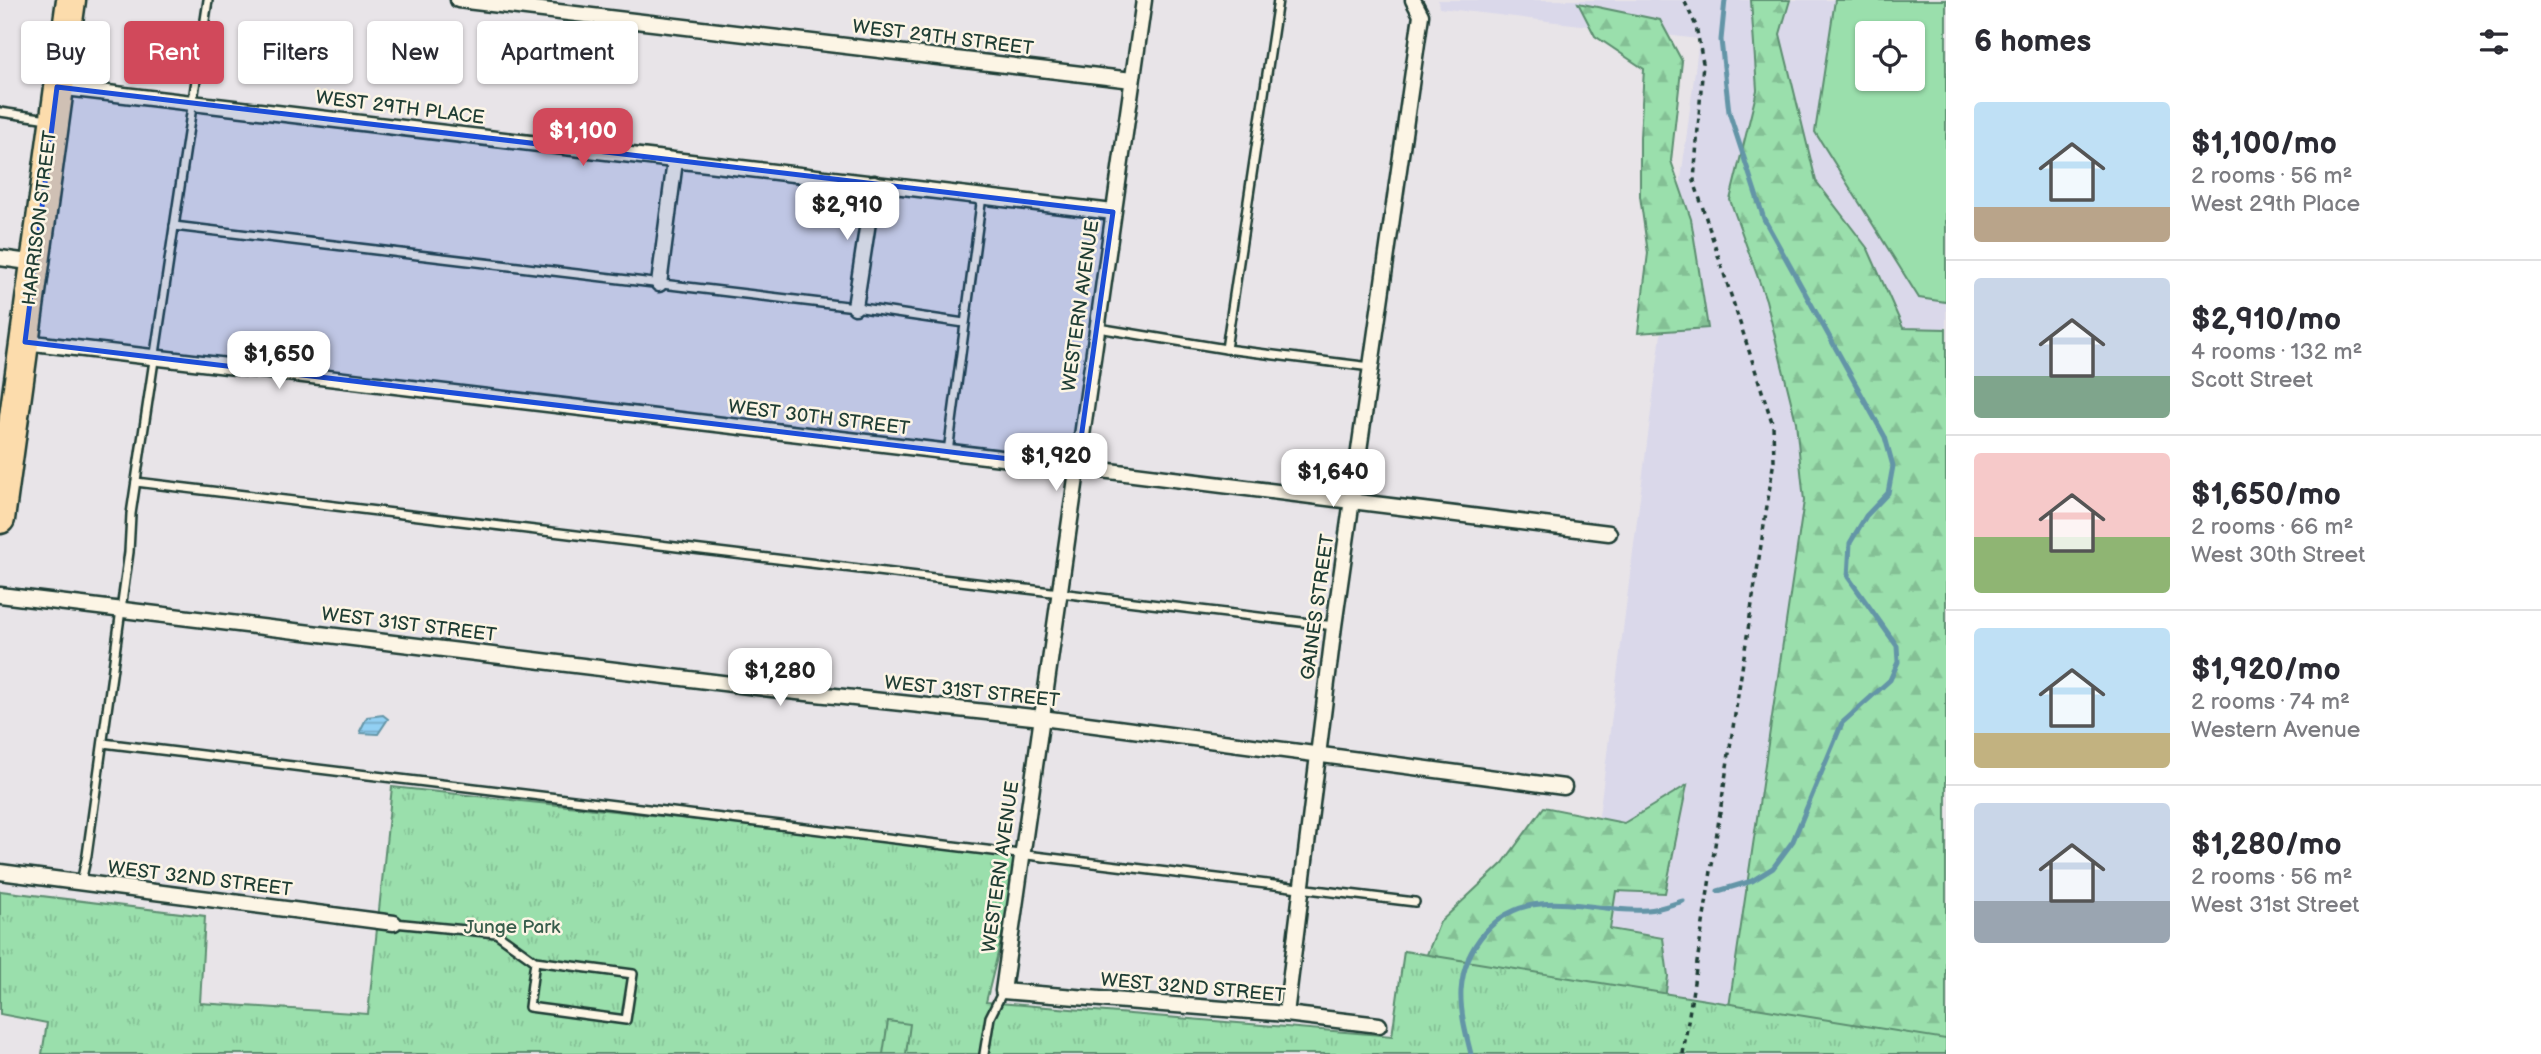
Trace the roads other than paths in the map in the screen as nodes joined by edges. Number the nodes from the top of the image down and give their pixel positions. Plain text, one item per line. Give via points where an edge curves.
1 (71, 0) edge
2 (208, 0) edge
3 (458, 0) edge
4 (1143, 0) edge
5 (1278, 0) edge
6 (1413, 0) edge
7 (1132, 80) junction
8 (57, 87) junction
9 (193, 103) junction
10 (0, 112) edge
11 (53, 120) junction
12 (675, 161) junction
13 (874, 183) junction
14 (982, 196) junction
15 (1114, 212) junction
16 (174, 226) junction
17 (0, 258) edge
18 (36, 263) junction
19 (659, 284) junction
20 (855, 306) junction
21 (964, 323) junction
22 (1097, 328) junction
23 (25, 342) junction
24 (1226, 348) junction
25 (154, 358) junction
26 (1371, 367) junction
27 (948, 453) junction
28 (1077, 467) junction
29 (136, 482) junction
30 (1352, 502) junction
31 (0, 519) edge
32 (1609, 533) dead end
33 (1059, 592) junction
34 (0, 594) edge
35 (121, 610) junction
36 (1334, 626) junction
37 (1042, 718) junction
38 (103, 743) junction
39 (1318, 755) junction
40 (1564, 787) dead end
41 (1022, 855) junction
42 (0, 872) edge
43 (81, 883) junction
44 (1301, 887) junction
45 (1415, 902) dead end
46 (394, 923) joint
47 (535, 961) junction
48 (1003, 991) junction
49 (1286, 1014) junction
50 (1379, 1025) dead end
51 (985, 1054) edge

1 - 8 highway, HARRISON STREET
2 - 9 lane
3 - 7 street, WEST 29TH STREET
4 - 7 street, WESTERN AVENUE
5 - 24 lane
6 - 26 street, GAINES STREET via 1421,15
7 - 15 street, WESTERN AVENUE
8 - 9 street, WEST 29TH PLACE
8 - 11 highway, HARRISON STREET
9 - 12 street, WEST 29TH PLACE
9 - 16 lane
10 - 11 lane
11 - 18 highway, HARRISON STREET
12 - 13 street, WEST 29TH PLACE
12 - 19 street
13 - 14 street, WEST 29TH PLACE
13 - 20 street
14 - 15 street, WEST 29TH PLACE
14 - 21 lane
15 - 22 street, WESTERN AVENUE
16 - 19 lane
16 - 25 lane
17 - 18 street
18 - 23 highway, HARRISON STREET
19 - 20 lane
20 - 21 lane
21 - 27 lane
22 - 24 lane
22 - 28 street, WESTERN AVENUE
23 - 25 street, WEST 30TH STREET
23 - 31 highway, HARRISON STREET via 12,402
24 - 26 lane
25 - 27 street, WEST 30TH STREET
25 - 29 lane
26 - 30 street, GAINES STREET
27 - 28 street, WEST 30TH STREET
28 - 30 street, WEST 30TH STREET
28 - 33 street, WESTERN AVENUE
29 - 33 lane
29 - 35 lane
30 - 32 street, WEST 30TH STREET
30 - 36 street, GAINES STREET
33 - 36 lane
33 - 37 street, WESTERN AVENUE
34 - 35 street, WEST 31ST STREET
35 - 37 street, WEST 31ST STREET
35 - 38 lane
36 - 39 street, GAINES STREET
37 - 39 street, WEST 31ST STREET
37 - 41 street, WESTERN AVENUE
38 - 41 lane
38 - 43 lane
39 - 40 street, WEST 31ST STREET
39 - 44 street, GAINES STREET
41 - 44 lane
41 - 48 street, WESTERN AVENUE
42 - 43 street, WEST 32ND STREET
43 - 46 street, WEST 32ND STREET
44 - 45 lane
44 - 49 street, GAINES STREET
46 - 47 lane via 496,933
47 - 47 lane via 529,1007 626,1020 633,974
48 - 49 street, WEST 32ND STREET
48 - 51 lane via 990,1017
49 - 50 street, WEST 32ND STREET

